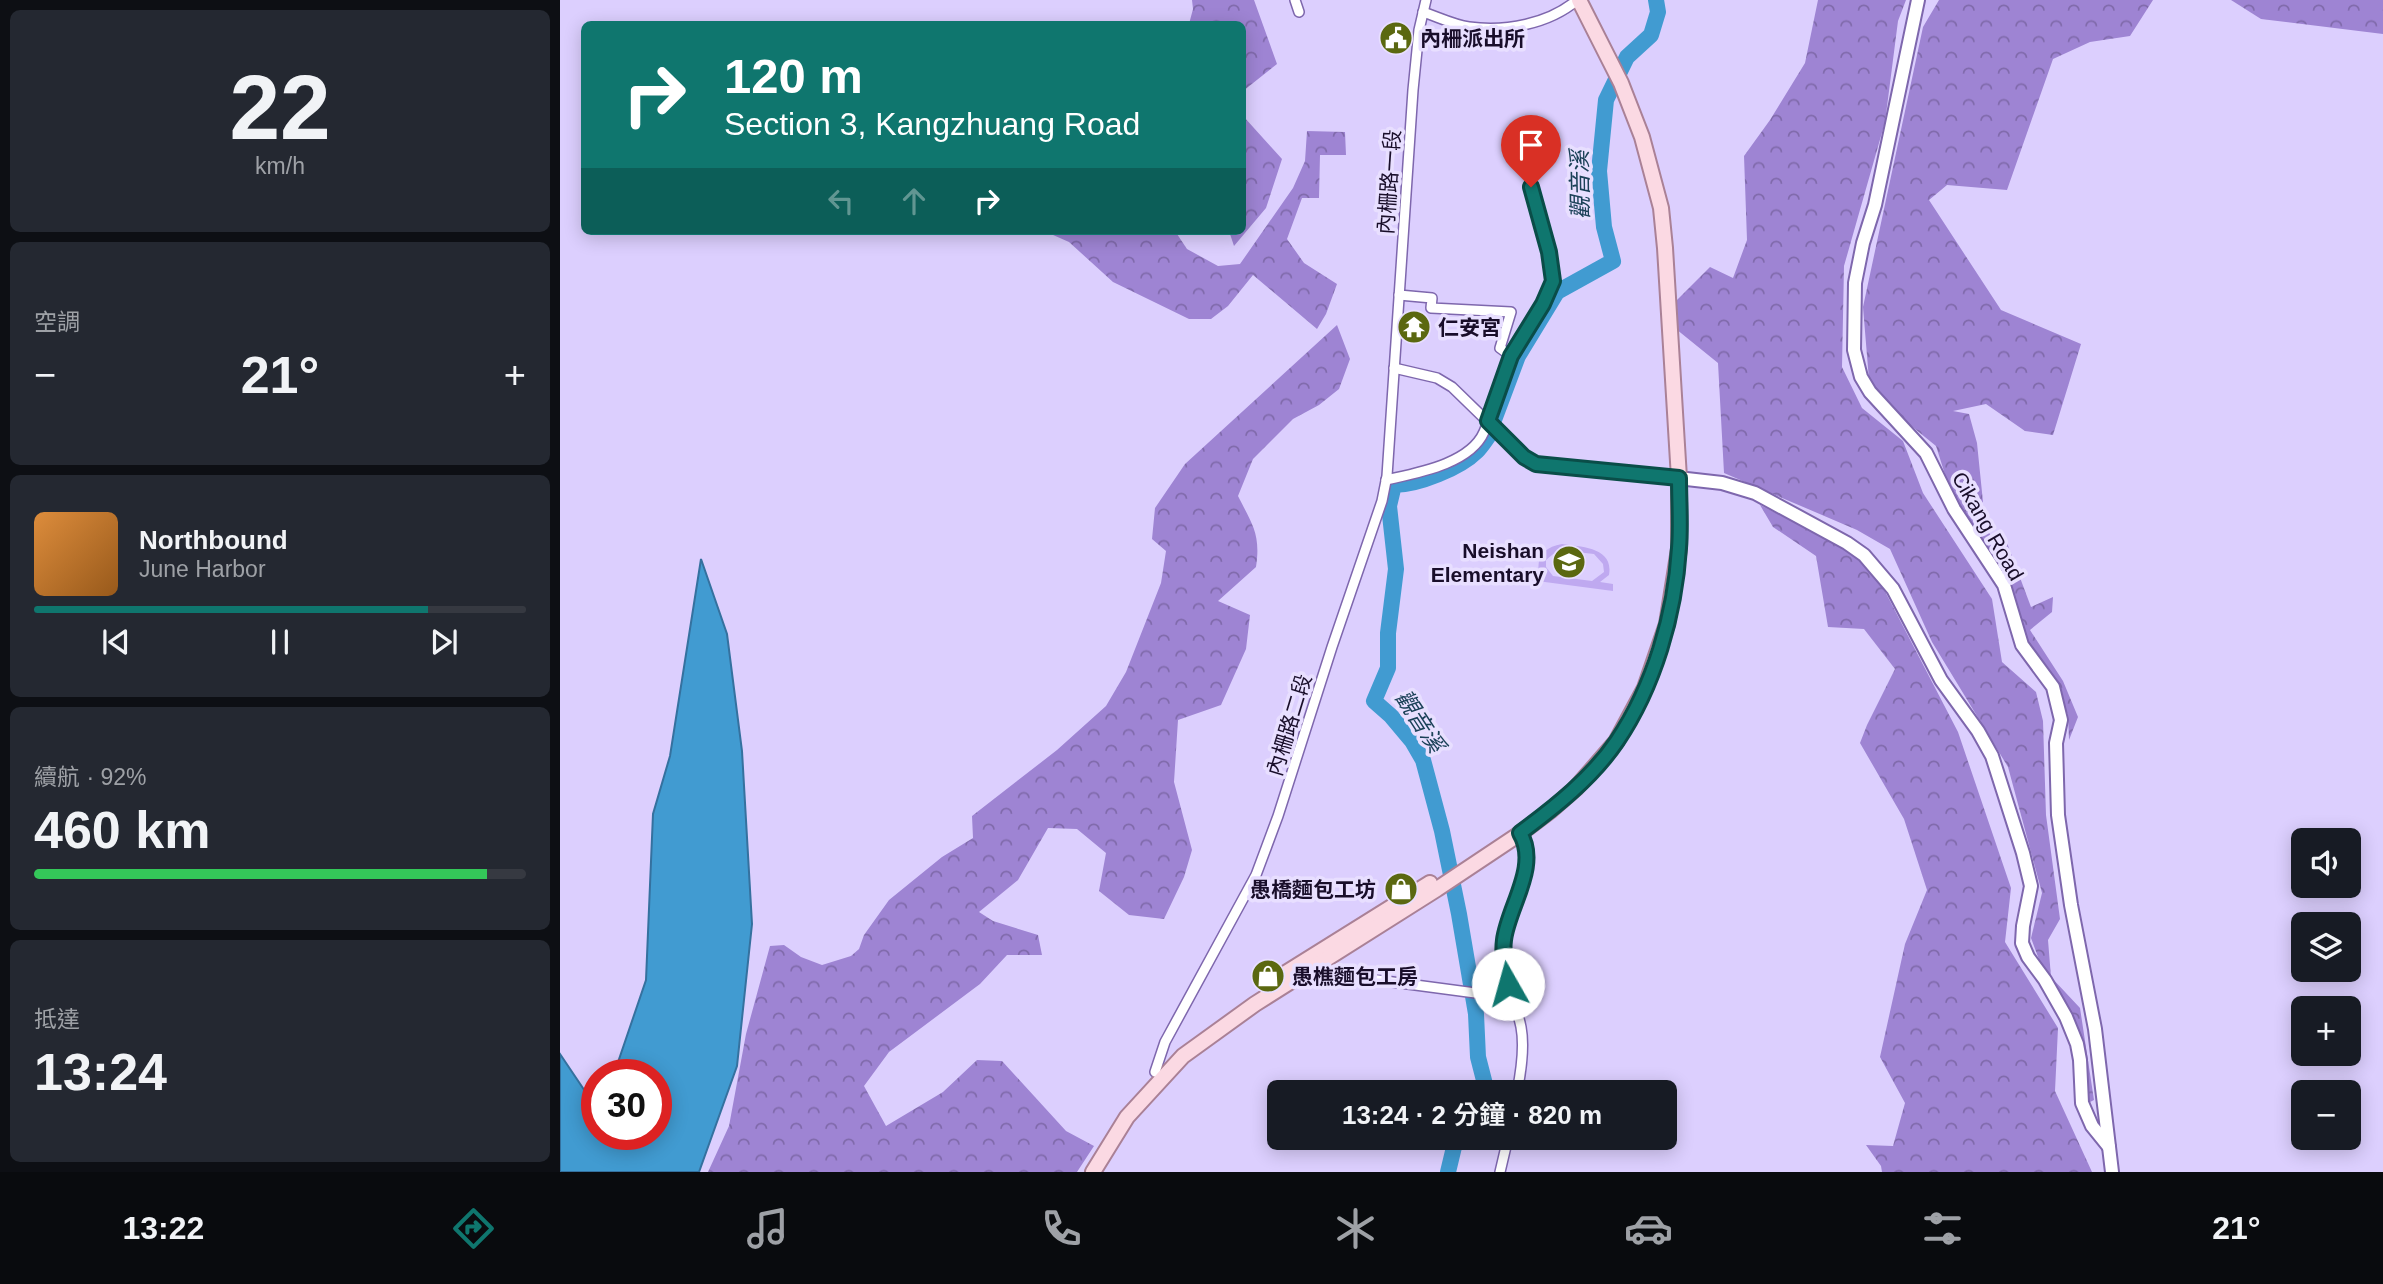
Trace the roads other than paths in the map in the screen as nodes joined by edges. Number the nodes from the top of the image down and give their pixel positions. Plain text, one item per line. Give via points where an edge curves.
1 (1295, 0) edge
2 (1426, 0) edge
3 (1919, 0) edge
4 (1574, 1) edge
5 (1298, 12) dead end
6 (1423, 12) junction
7 (1535, 151) dead end
8 (1399, 295) junction
9 (1511, 356) junction
10 (1394, 368) junction
11 (1488, 421) junction
12 (1674, 478) junction
13 (1386, 480) junction
14 (1520, 833) junction
15 (1310, 971) junction
16 (1513, 999) junction
17 (1155, 1072) junction
18 (1520, 1080) edge
19 (2109, 1147) junction
20 (1505, 1150) edge
21 (1084, 1172) edge
22 (1093, 1172) edge
23 (1500, 1172) edge
24 (2112, 1172) edge

1 - 5 street
2 - 6 street, 內柵路一段
3 - 19 street, Cikang Road via 1855,283 1854,350 1870,392 1926,453 1954,509 2004,585 2022,645 2053,687 2061,720 2056,754 2058,815 2095,1029
4 - 6 street via 1547,18 1509,28 1469,27
4 - 12 main road via 1621,95 1652,209
6 - 8 street, 內柵路一段
7 - 9 street via 1531,187 1553,281
8 - 9 street via 1432,298 1432,308 1511,312 1500,348
8 - 10 street, 內柵路一段
9 - 11 street
10 - 11 street via 1437,378
10 - 13 street, 內柵路二段
11 - 12 street via 1536,464
11 - 13 street via 1473,447 1450,462
12 - 14 main road via 1680,521 1676,578 1667,624 1645,688 1601,761 1576,788
12 - 17 main road via 1670,549 1659,619 1624,712 1592,758 1548,803 1517,826 1276,979 1202,1031
12 - 19 street via 1722,483 1755,493 1847,543 1864,555 1893,589 1941,680 1992,756 2031,887 2022,943 2066,1017 2080,1059 2082,1103 2092,1126
13 - 17 street, 內柵路二段 via 1256,875 1165,1042
14 - 15 main road
14 - 16 street via 1527,855 1504,939 1504,968
15 - 16 street
15 - 22 main road via 1183,1056 1126,1117
16 - 18 street via 1521,1029
17 - 21 main road via 1115,1121
19 - 24 street, Cikang Road
20 - 23 street

